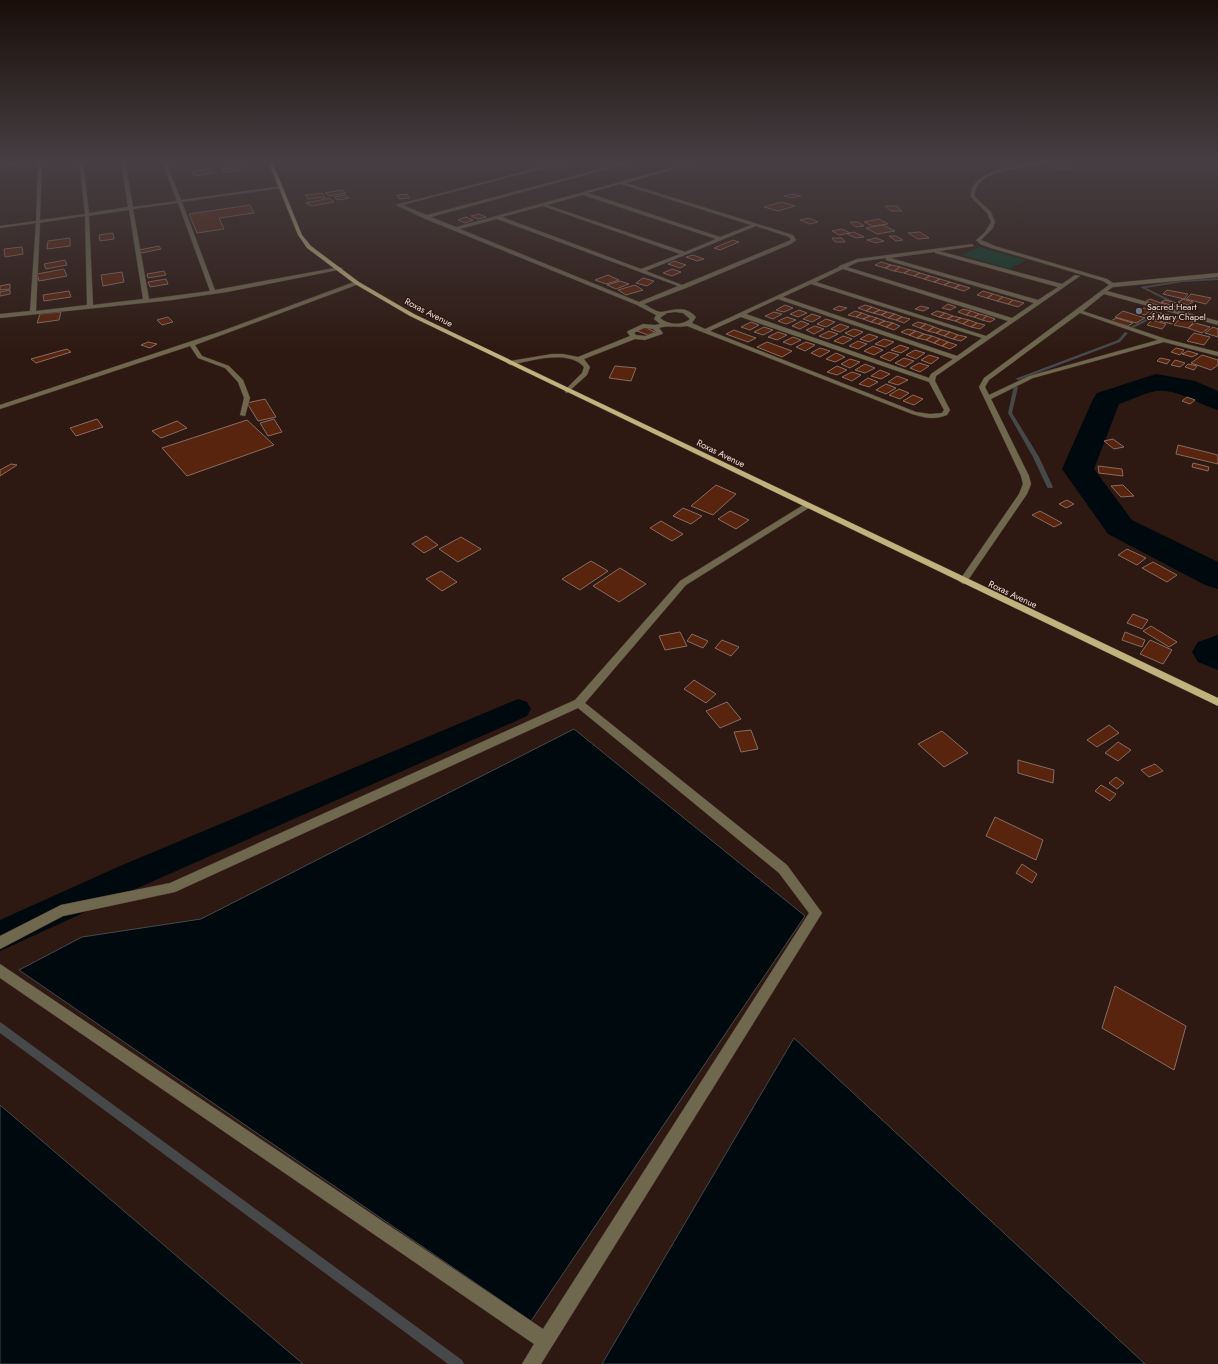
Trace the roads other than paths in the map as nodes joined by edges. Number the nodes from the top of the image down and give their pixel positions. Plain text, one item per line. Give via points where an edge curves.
1 (15, 225) edge
2 (38, 225) edge
3 (87, 225) edge
4 (133, 225) edge
5 (188, 225) edge
6 (296, 225) edge
7 (444, 225) edge
8 (472, 225) edge
9 (517, 225) edge
10 (601, 225) edge
11 (677, 225) edge
12 (755, 225) joint
13 (992, 225) edge
14 (0, 227) edge
15 (455, 229) junction
16 (720, 239) junction
17 (972, 245) dead end
18 (933, 250) junction
19 (683, 253) junction
20 (884, 257) junction
21 (841, 267) junction
22 (340, 269) junction
23 (642, 271) junction
24 (1218, 275) edge
25 (1076, 276) dead end
26 (357, 282) junction
27 (810, 282) junction
28 (1112, 285) junction
29 (1062, 286) junction
30 (684, 287) junction
31 (213, 292) junction
32 (1104, 292) junction
33 (779, 298) junction
34 (146, 300) junction
35 (1038, 302) junction
36 (639, 304) junction
37 (90, 306) junction
38 (1079, 311) junction
39 (33, 312) junction
40 (659, 314) junction
41 (742, 315) junction
42 (0, 316) edge
43 (1012, 320) junction
44 (1218, 323) edge
45 (664, 324) junction
46 (688, 324) junction
47 (656, 327) junction
48 (705, 331) junction
49 (634, 337) junction
50 (987, 338) junction
51 (1164, 340) junction
52 (192, 344) junction
53 (1218, 354) edge
54 (957, 358) junction
55 (579, 359) junction
56 (510, 363) junction
57 (932, 381) junction
58 (567, 391) junction
59 (987, 398) junction
60 (0, 407) edge
61 (243, 415) dead end
62 (808, 506) junction
63 (963, 581) junction
64 (1218, 702) edge
65 (579, 703) junction
66 (0, 943) edge
67 (0, 970) edge
68 (545, 1341) junction
69 (531, 1364) edge

1 - 14 street
2 - 39 street
3 - 37 street
4 - 34 street
5 - 31 street
6 - 22 main road, Roxas Avenue via 309,246
7 - 15 street
8 - 15 street
9 - 23 street
10 - 19 street
11 - 16 street
12 - 16 street
12 - 30 street via 791,236 794,240
13 - 28 street via 978,240 982,243 1105,280
15 - 36 street
16 - 19 street
17 - 18 street
18 - 20 street
18 - 29 street
19 - 23 street
20 - 21 street via 857,261
20 - 35 street
21 - 27 street
21 - 43 street
22 - 26 main road, Roxas Avenue
22 - 31 street
23 - 30 street
24 - 28 street via 1189,276 1138,285
25 - 29 street
26 - 52 street via 292,309
26 - 56 main road, Roxas Avenue via 412,315
27 - 33 street
27 - 50 street
28 - 32 street
29 - 35 street
30 - 36 street
31 - 34 street
32 - 38 street
32 - 44 street
33 - 41 street
33 - 54 street
34 - 37 street
35 - 43 street
36 - 40 street
37 - 39 street
38 - 51 street
38 - 59 street via 986,379 982,387
39 - 42 street
40 - 45 street via 657,319
40 - 46 street via 668,311 686,312 693,317
41 - 48 street
41 - 57 street
43 - 50 street
45 - 46 street
45 - 47 street
46 - 48 street
47 - 49 street via 643,326 630,332
47 - 49 street via 660,333 645,338
48 - 57 street via 924,416 941,416 947,410
49 - 55 street
50 - 54 street
51 - 53 street
51 - 59 street via 1031,377
52 - 60 street
52 - 61 street via 200,357 227,367 241,381 247,398
54 - 57 street via 933,375
55 - 56 street via 562,355
55 - 58 street via 585,362 587,367 585,374
56 - 58 main road, Roxas Avenue
58 - 62 main road, Roxas Avenue
59 - 63 street via 1027,484 1023,494
62 - 63 main road, Roxas Avenue
62 - 65 street via 683,583
63 - 64 main road, Roxas Avenue
65 - 66 street via 171,888 60,911
65 - 68 street via 783,869 816,913
67 - 68 street
68 - 69 street

